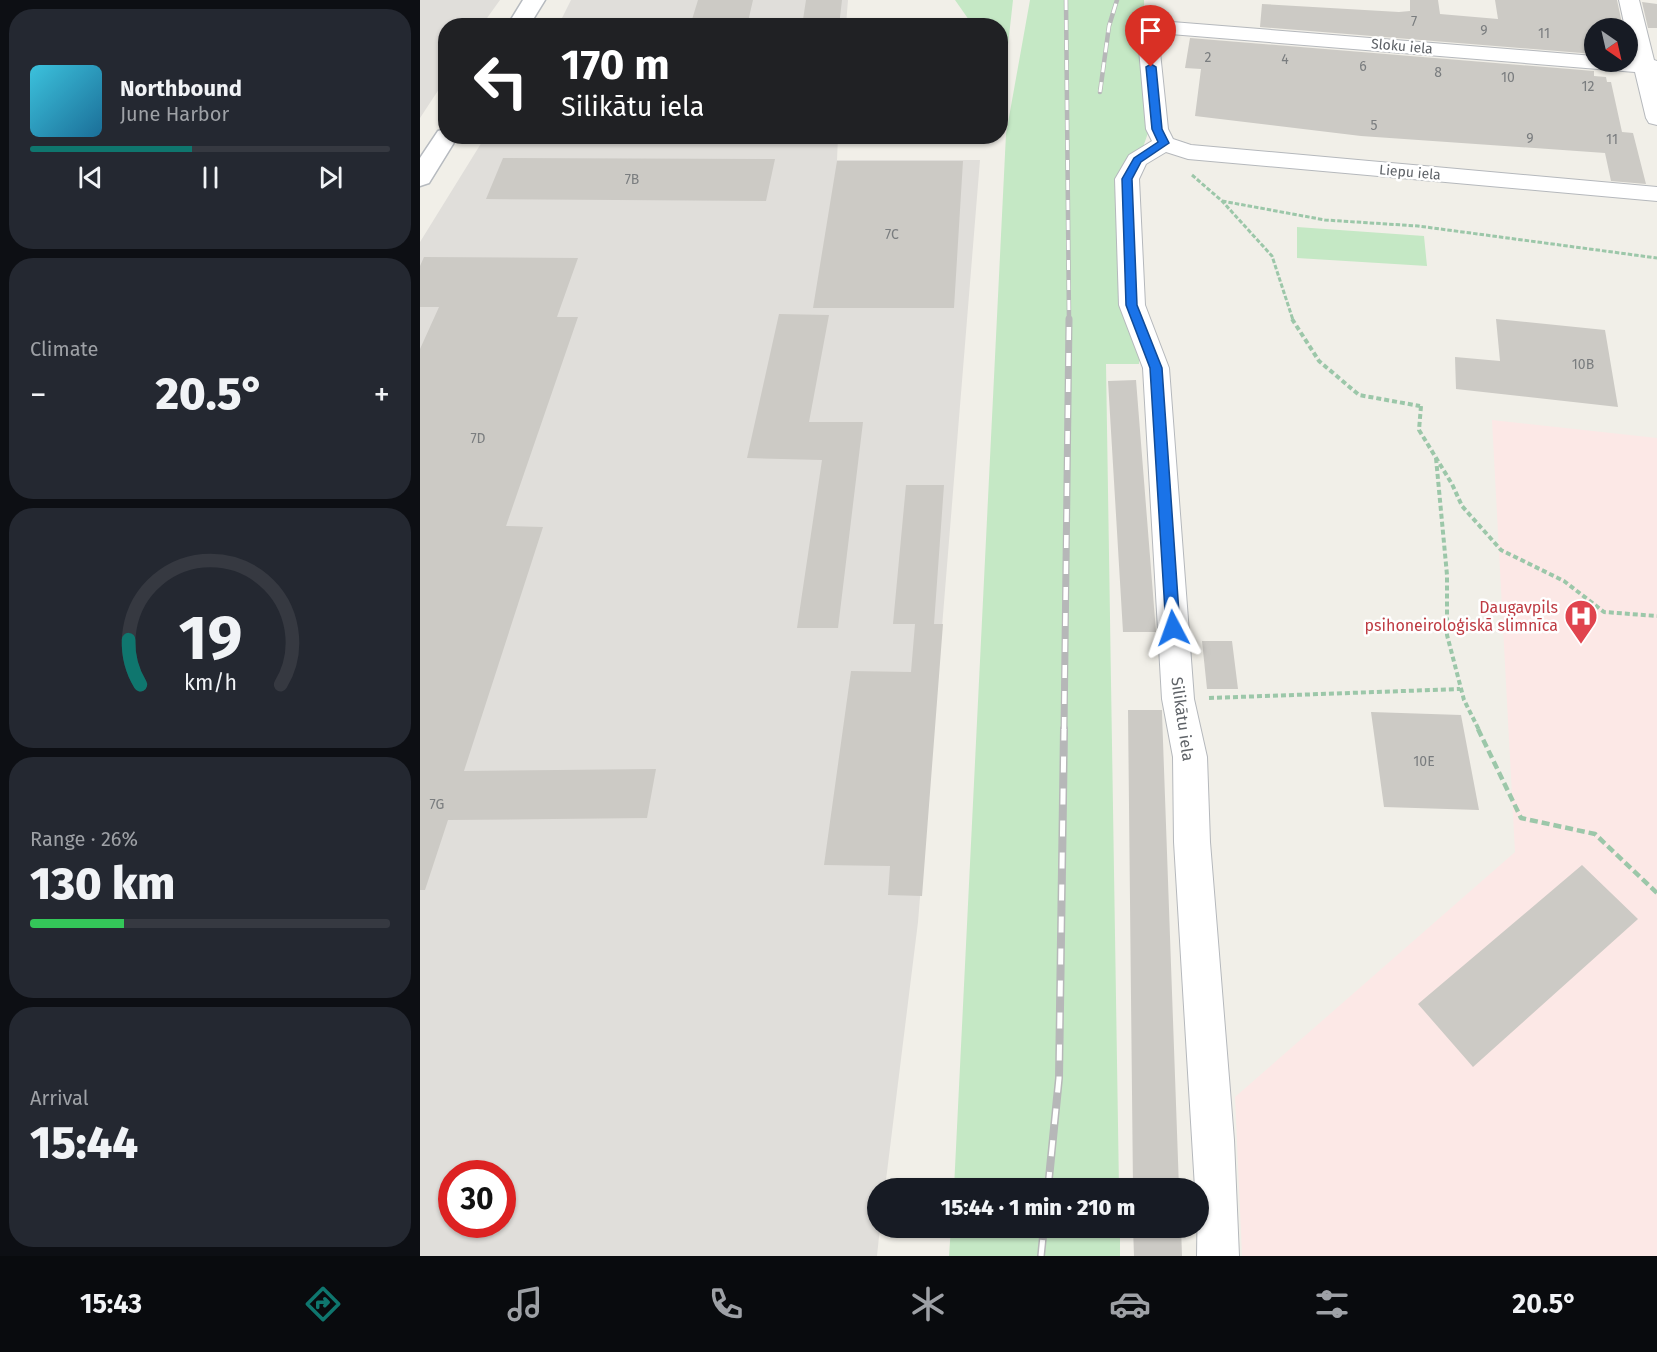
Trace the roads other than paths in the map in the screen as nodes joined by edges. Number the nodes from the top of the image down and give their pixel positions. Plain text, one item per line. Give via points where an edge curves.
1 (534, 0) edge
2 (1629, 0) edge
3 (523, 18) edge
4 (1652, 67) edge
5 (1657, 118) edge
6 (441, 144) edge
7 (1175, 147) junction
8 (420, 178) edge
9 (1657, 194) edge
10 (1218, 1256) edge

1 - 3 street
2 - 4 street
4 - 5 street
4 - 7 street, Sloku iela via 1147,26 1157,129
6 - 8 street
7 - 9 street, Liepu iela
7 - 10 street, Silikātu iela via 1137,160 1127,179 1132,305 1156,368 1178,699 1190,757

